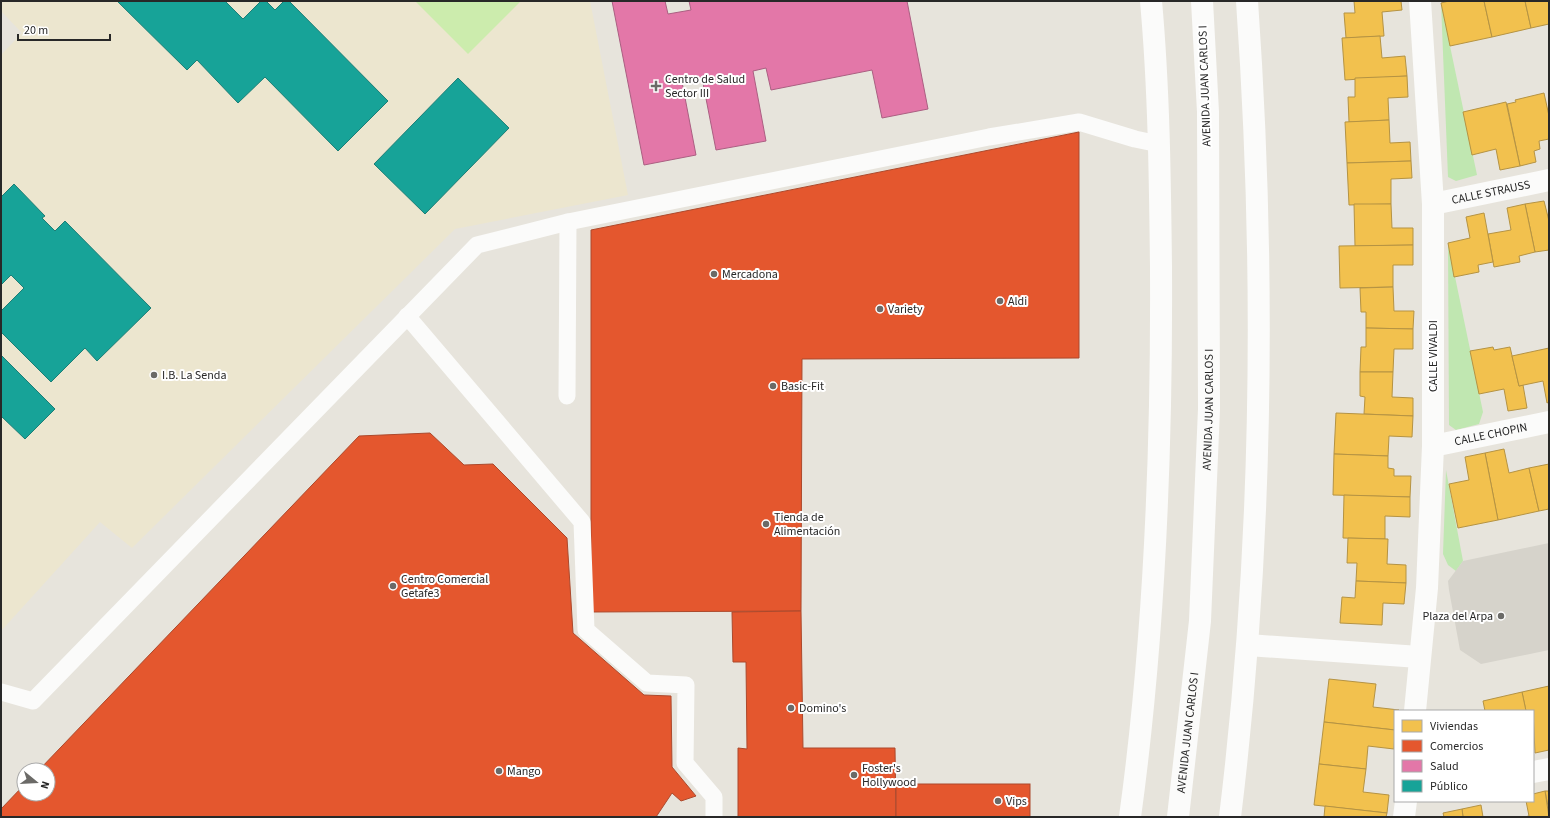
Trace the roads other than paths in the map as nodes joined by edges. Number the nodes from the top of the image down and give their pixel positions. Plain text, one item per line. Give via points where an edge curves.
1 (1151, 1) edge
2 (1202, 1) edge
3 (1247, 1) edge
4 (1420, 1) edge
5 (1159, 144) junction
6 (1549, 180) edge
7 (1432, 204) junction
8 (568, 222) junction
9 (406, 316) junction
10 (567, 396) dead end
11 (1549, 422) edge
12 (1433, 446) junction
13 (1248, 644) junction
14 (1419, 658) junction
15 (1, 692) edge
16 (1415, 710) edge
17 (1549, 769) edge
18 (1534, 772) edge
19 (1406, 802) edge
20 (714, 817) edge
21 (1130, 817) edge
22 (1178, 817) edge
23 (1230, 817) edge
24 (1404, 817) edge

1 - 5 main road
2 - 22 main road, AVENIDA JUAN CARLOS I via 1208,112 1208,432 1200,621
3 - 13 main road via 1257,155 1260,297
4 - 7 main road, CALLE VIVALDI
5 - 8 lane via 1135,140 1079,122 989,137
5 - 21 main road via 1159,456 1141,742
6 - 7 main road, CALLE STRAUSS
7 - 12 main road, CALLE VIVALDI
8 - 9 lane via 477,245
8 - 10 lane
9 - 15 lane via 33,701
9 - 20 lane via 582,522 586,630 646,683 686,685 686,763 714,797
11 - 12 main road, CALLE CHOPIN
12 - 14 main road, CALLE VIVALDI via 1427,588
13 - 14 main road
13 - 23 main road
14 - 16 main road, CALLE VIVALDI
17 - 18 main road
19 - 24 main road

